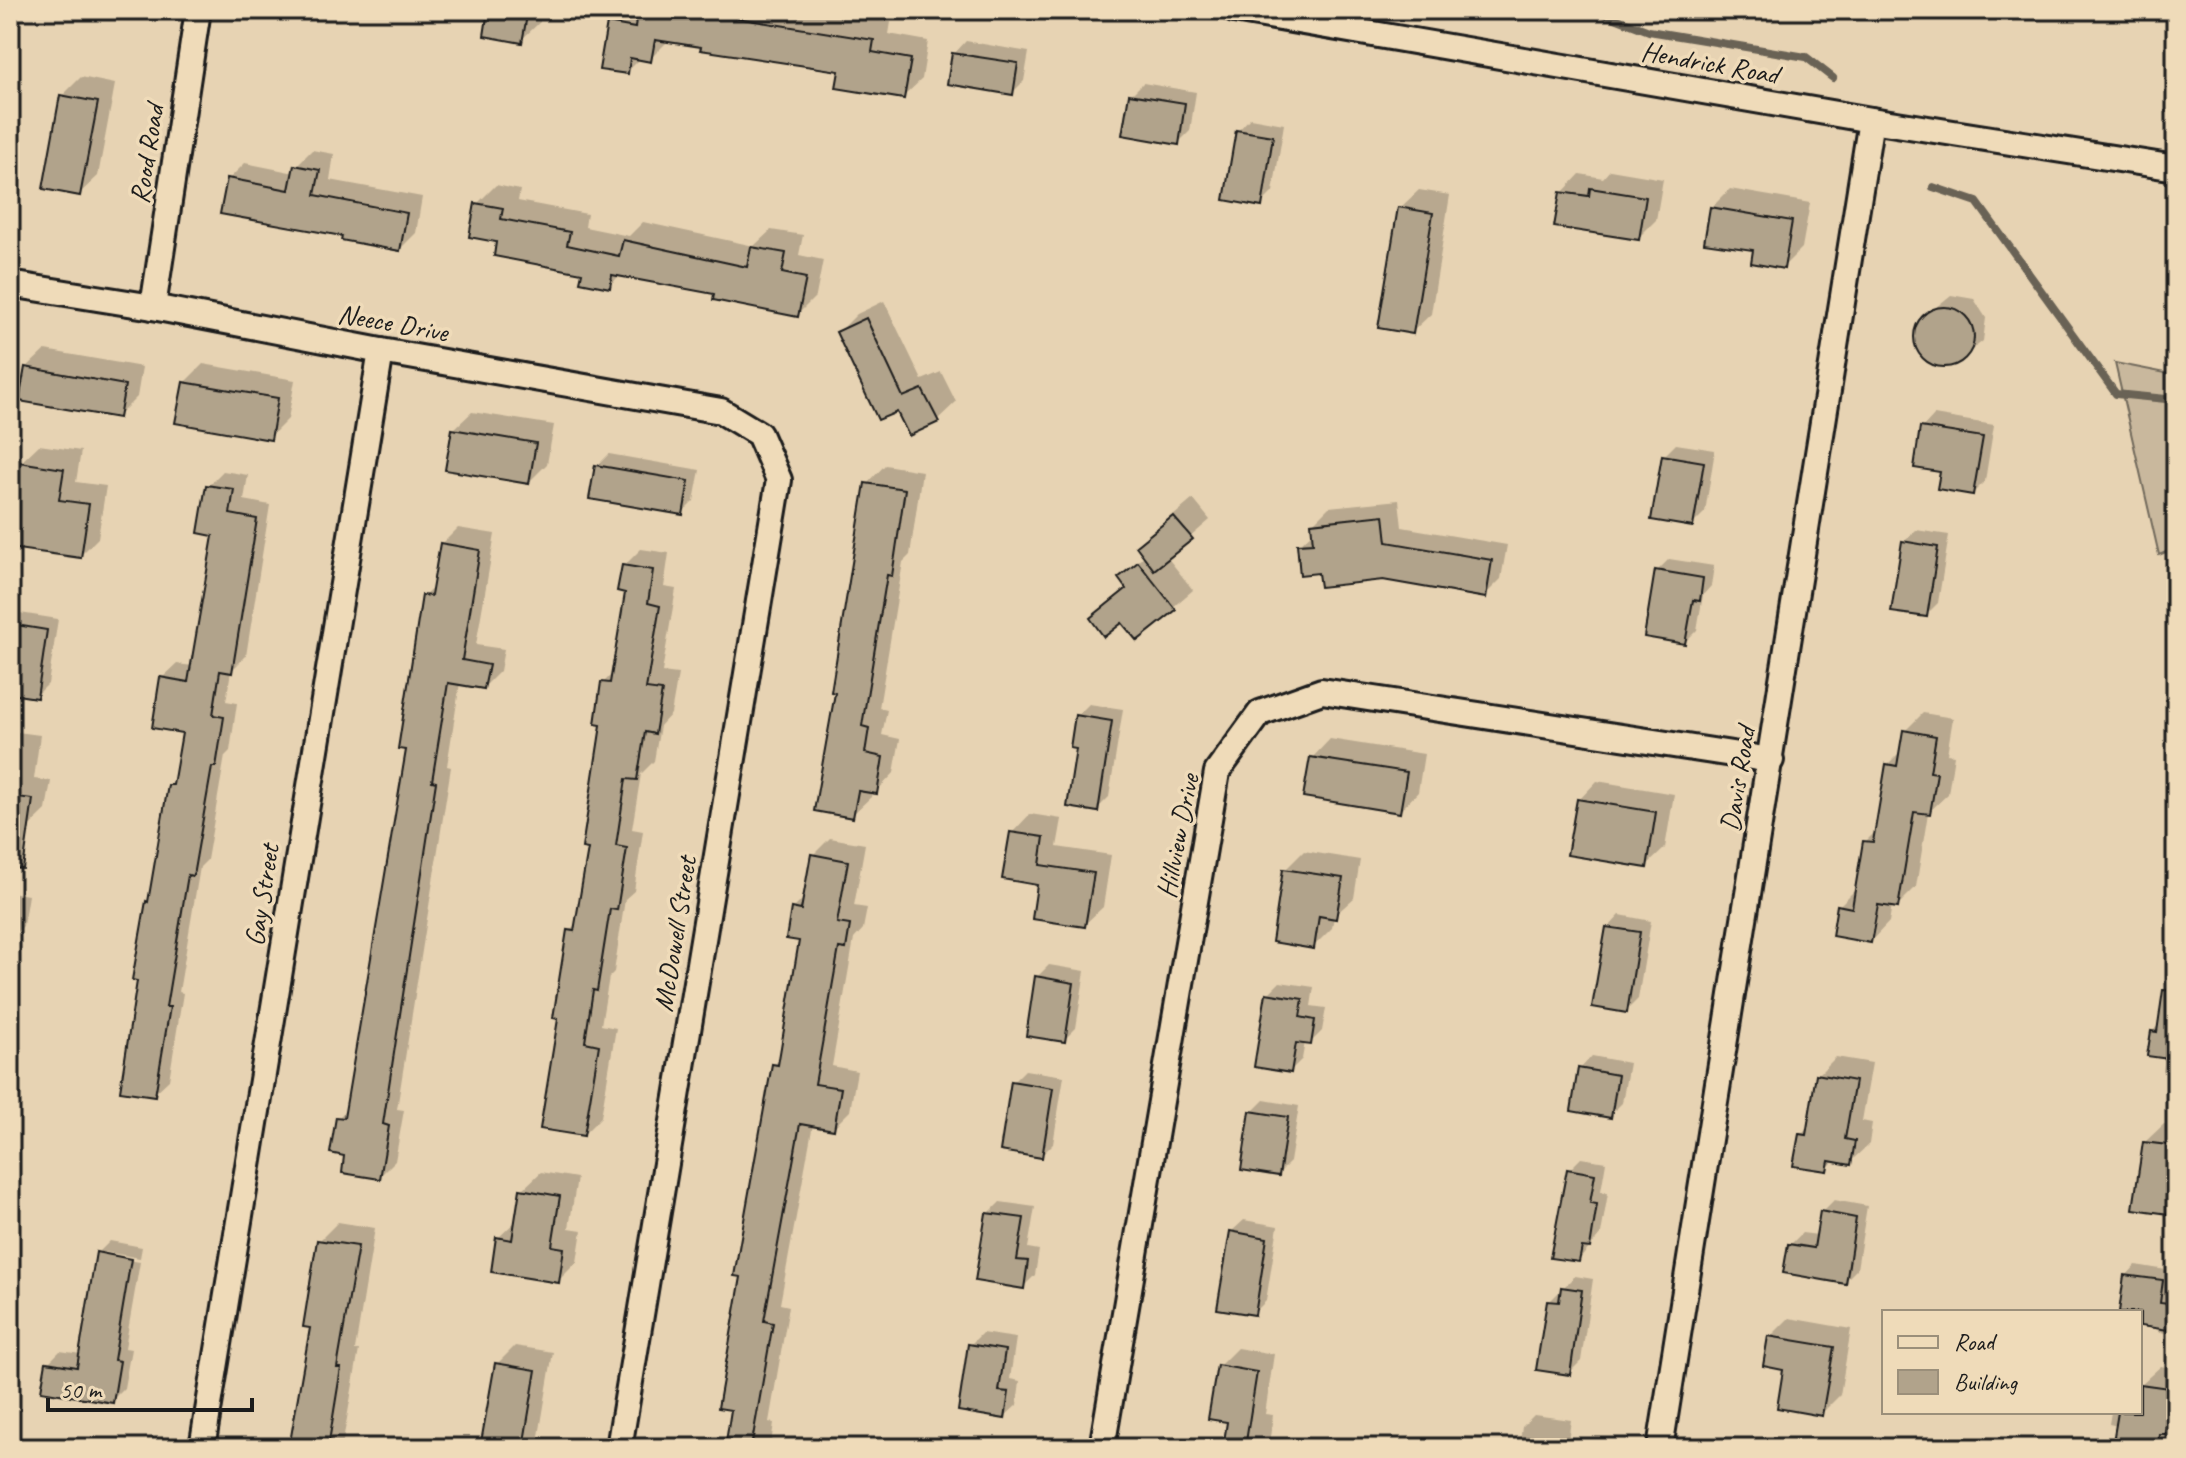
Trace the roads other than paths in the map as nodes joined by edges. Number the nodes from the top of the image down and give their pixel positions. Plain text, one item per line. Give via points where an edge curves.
1 (198, 10) edge
2 (1234, 10) edge
3 (1871, 120) junction
4 (2176, 168) edge
5 (10, 284) edge
6 (153, 307) junction
7 (381, 351) junction
8 (759, 434) joint
9 (1771, 760) junction
10 (202, 1448) edge
11 (619, 1448) edge
12 (1102, 1448) edge
13 (1660, 1448) edge

1 - 6 street, Rood Road
2 - 3 street, Hendrick Road
3 - 4 street, Hendrick Road
3 - 9 street, Davis Road
5 - 6 street, Neece Drive
6 - 7 street, Neece Drive
7 - 8 street, Neece Drive via 721,411
7 - 10 street, Gay Street
8 - 11 street, McDowell Street via 779,480
9 - 12 street, Hillview Drive via 1322,691 1260,713 1217,772
9 - 13 street, Davis Road

